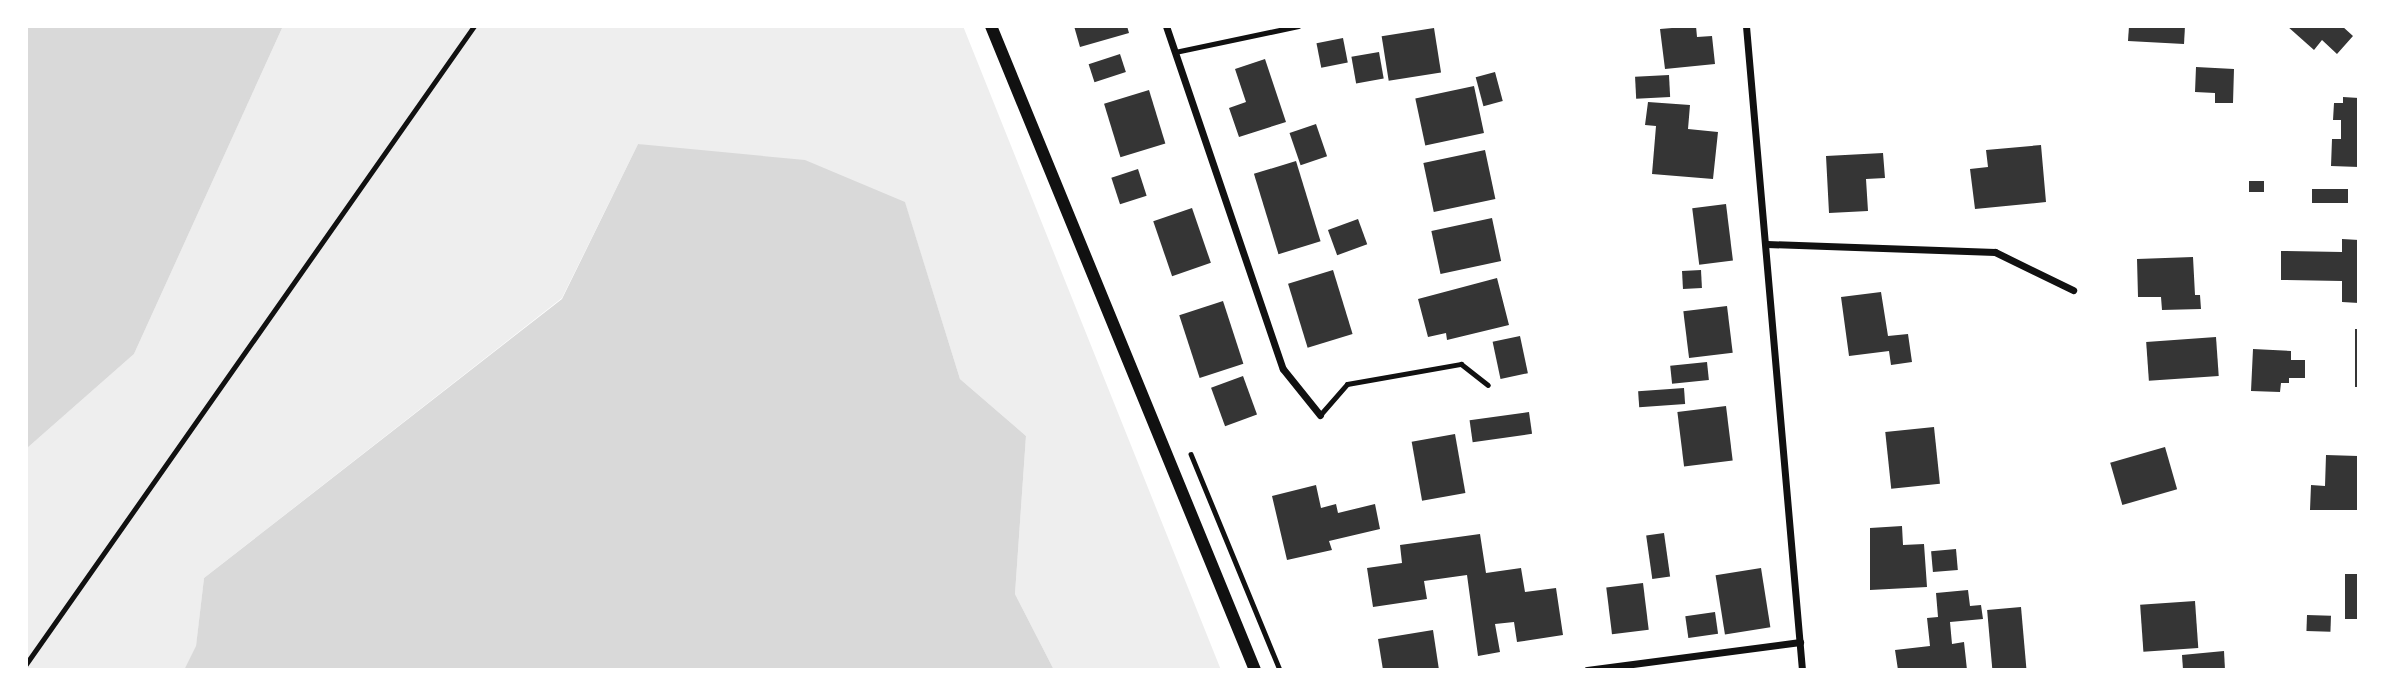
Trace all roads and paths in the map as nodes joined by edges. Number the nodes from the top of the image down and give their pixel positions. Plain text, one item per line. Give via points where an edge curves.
1 (474, 26) edge
2 (991, 26) edge
3 (1166, 26) edge
4 (1298, 26) edge
5 (1746, 26) edge
6 (1174, 52) junction
7 (1767, 244) junction
8 (2073, 289) dead end
9 (1488, 385) dead end
10 (1320, 415) joint
11 (1800, 642) junction
12 (26, 664) edge
13 (1255, 670) edge
14 (1587, 670) edge
15 (1802, 670) edge

1 - 12 lane
2 - 13 street
3 - 6 street
4 - 6 lane
5 - 7 street
6 - 10 street via 1283,369
7 - 8 street via 1995,252
7 - 11 street
9 - 10 lane via 1461,364 1347,384
11 - 14 street
11 - 15 street

